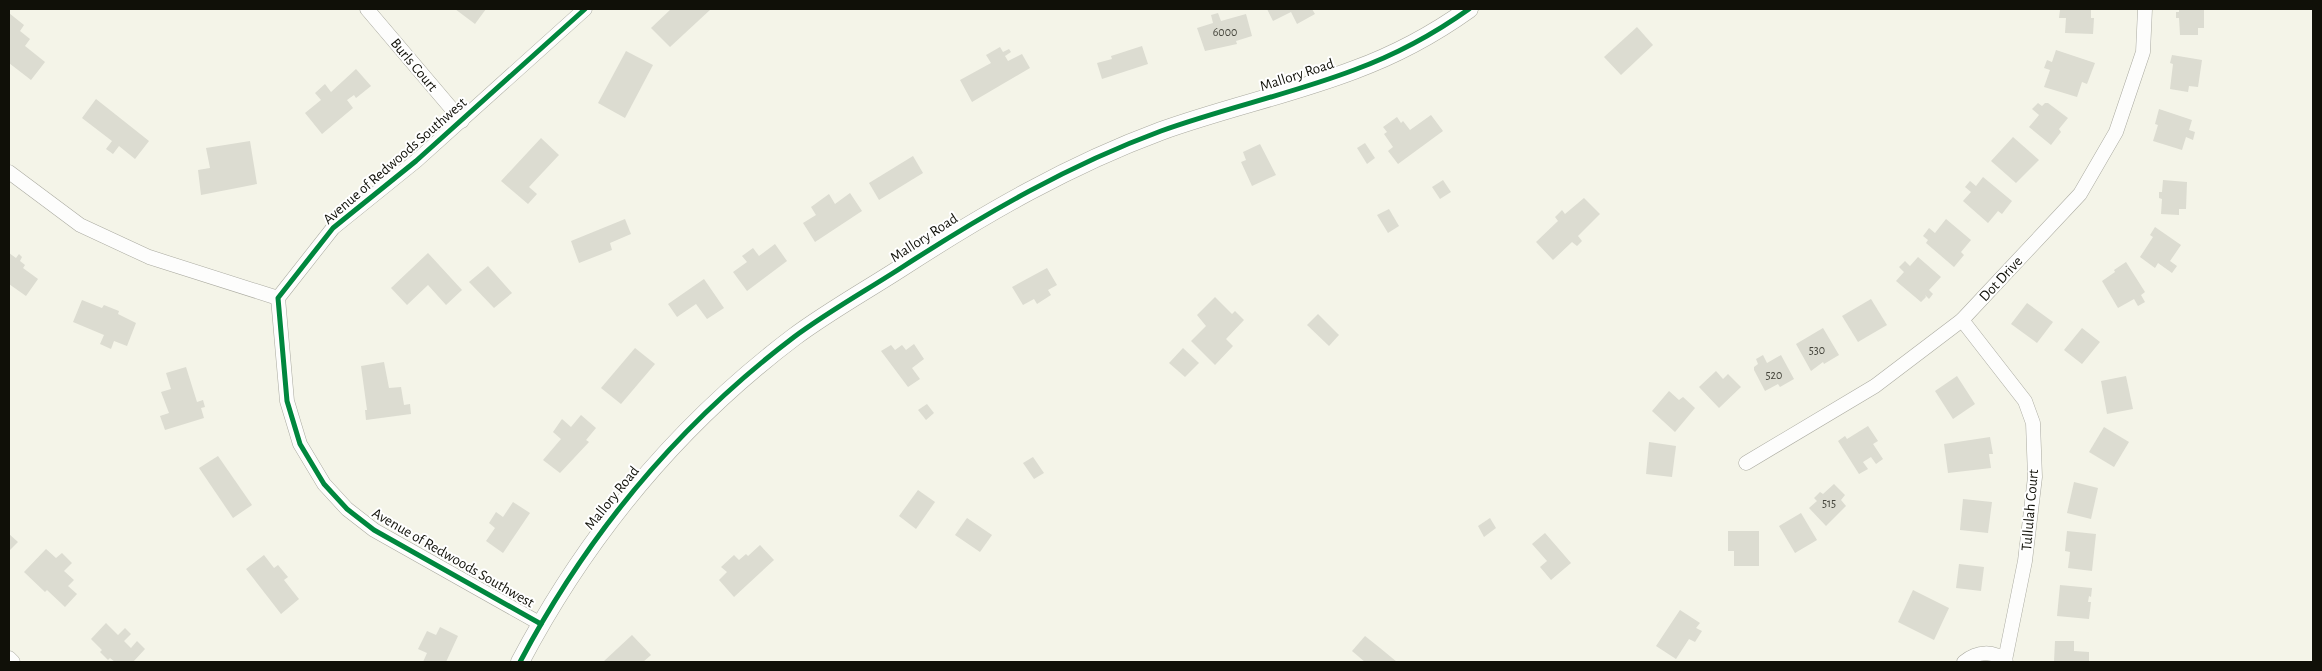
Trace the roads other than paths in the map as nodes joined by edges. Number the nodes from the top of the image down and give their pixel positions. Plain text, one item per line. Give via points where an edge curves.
1 (367, 9) edge
2 (585, 9) edge
3 (1469, 9) edge
4 (2145, 9) edge
5 (462, 120) junction
6 (9, 172) edge
7 (278, 298) junction
8 (1962, 320) junction
9 (1746, 463) dead end
10 (541, 624) junction
11 (9, 658) edge
12 (2005, 661) edge
13 (13, 662) edge
14 (520, 662) edge
15 (1964, 662) edge

1 - 5 street, Burls Court
2 - 5 street, Avenue of Redwoods Southwest
3 - 10 street, Mallory Road via 1401,50 1354,71 1161,132 1061,173 972,222 795,336 721,397 654,466 594,541
4 - 8 street, Dot Drive via 2143,52 2119,123 2080,194
5 - 7 street, Avenue of Redwoods Southwest via 333,228
6 - 7 street via 80,225 149,257
7 - 10 street, Avenue of Redwoods Southwest via 287,401 300,444 324,484 348,510 374,530
8 - 9 street, Dot Drive via 1875,386
8 - 12 street, Tullulah Court via 2025,401 2033,423 2035,477 2026,552
10 - 14 street, Mallory Road
11 - 13 street
12 - 15 street, Tullulah Court via 1987,653

